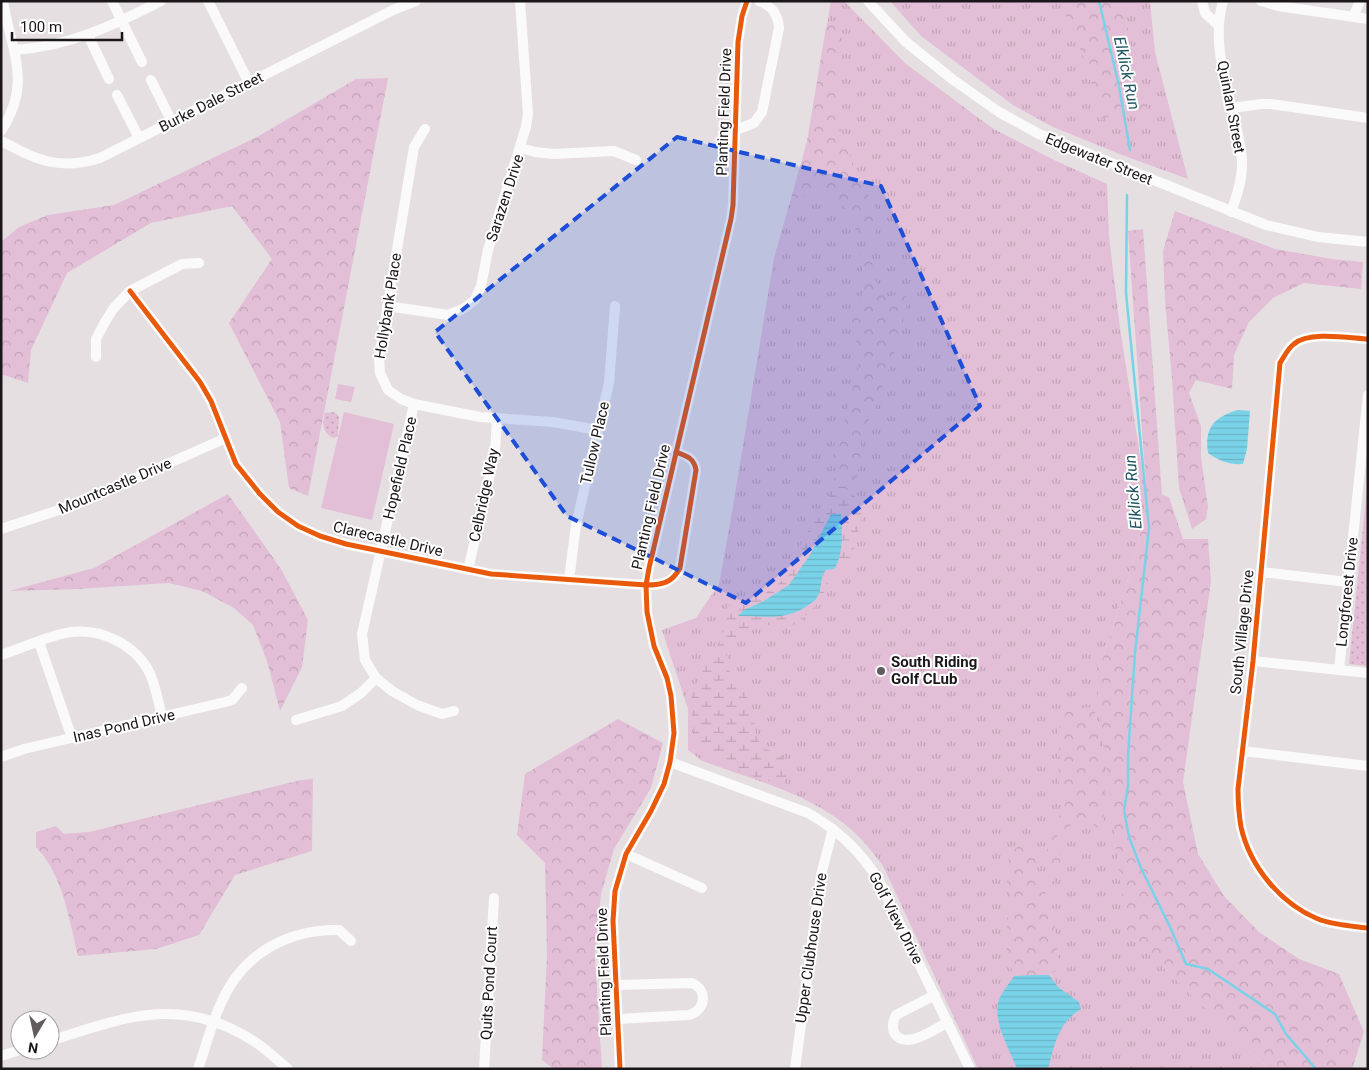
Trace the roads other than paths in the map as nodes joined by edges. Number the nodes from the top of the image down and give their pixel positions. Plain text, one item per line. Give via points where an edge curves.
1 (3, 1) edge
2 (112, 1) edge
3 (161, 1) edge
4 (208, 1) edge
5 (416, 1) edge
6 (520, 1) edge
7 (747, 1) edge
8 (758, 1) edge
9 (868, 1) edge
10 (1202, 1) edge
11 (1223, 1) edge
12 (1261, 1) edge
13 (1360, 1) edge
14 (391, 5) edge
15 (1353, 17) junction
16 (1368, 20) edge
17 (121, 21) junction
18 (1218, 25) junction
19 (88, 35) junction
20 (15, 50) junction
21 (142, 62) dead end
22 (109, 79) dead end
23 (151, 80) dead end
24 (249, 83) junction
25 (117, 95) dead end
26 (1232, 108) junction
27 (1368, 118) edge
28 (172, 122) junction
29 (425, 129) dead end
30 (736, 130) junction
31 (1, 131) edge
32 (139, 138) junction
33 (1, 141) edge
34 (521, 148) junction
35 (636, 160) dead end
36 (1231, 212) junction
37 (1368, 242) edge
38 (199, 263) dead end
39 (130, 291) junction
40 (387, 306) junction
41 (615, 306) dead end
42 (1368, 339) edge
43 (96, 357) dead end
44 (1368, 395) edge
45 (414, 404) junction
46 (497, 419) junction
47 (597, 430) junction
48 (226, 438) junction
49 (676, 452) junction
50 (1, 529) edge
51 (381, 551) junction
52 (468, 570) junction
53 (1261, 572) junction
54 (569, 580) junction
55 (1348, 582) junction
56 (646, 585) junction
57 (40, 642) junction
58 (1, 655) edge
59 (1253, 661) junction
60 (1339, 670) junction
61 (1368, 673) edge
62 (376, 678) junction
63 (242, 688) dead end
64 (454, 711) dead end
65 (162, 717) junction
66 (296, 720) dead end
67 (72, 738) junction
68 (1242, 751) junction
69 (1, 757) edge
70 (670, 762) junction
71 (1368, 766) edge
72 (833, 829) junction
73 (626, 854) junction
74 (702, 888) dead end
75 (494, 898) dead end
76 (1368, 928) edge
77 (351, 941) dead end
78 (616, 985) junction
79 (934, 995) junction
80 (618, 1019) junction
81 (214, 1022) junction
82 (948, 1022) junction
83 (60, 1038) edge
84 (198, 1069) edge
85 (288, 1069) edge
86 (484, 1069) edge
87 (620, 1069) edge
88 (795, 1069) edge
89 (970, 1069) edge

1 - 20 street
2 - 17 street
3 - 17 street
4 - 24 street
5 - 14 street, Burke Dale Street
6 - 34 street, Sarazen Drive via 528,114
7 - 30 street, Planting Field Drive via 738,42
8 - 30 street via 772,9 779,28 762,112 754,123
9 - 36 street, Edgewater Street via 906,42 999,112 1057,142
10 - 18 street via 1205,13
11 - 18 street, Quinlan Street
12 - 15 street
13 - 15 street
14 - 24 street, Burke Dale Street
15 - 16 street
17 - 19 street
17 - 21 street
18 - 26 street, Quinlan Street via 1219,50
19 - 20 street via 50,46
19 - 22 street
20 - 31 street via 17,91 10,117
23 - 28 street
24 - 28 street, Burke Dale Street
25 - 32 street
26 - 27 street via 1271,104
26 - 36 street, Quinlan Street via 1242,163 1238,193
28 - 32 street, Burke Dale Street
29 - 40 street, Hollybank Place via 414,147
30 - 49 street, Planting Field Drive via 732,218
32 - 33 street, Burke Dale Street via 100,158 69,164 40,160
34 - 35 street via 544,154 614,151
34 - 40 street, Sarazen Drive via 475,300 448,315
36 - 37 street, Edgewater Street via 1294,233
38 - 39 street via 182,264
39 - 43 street via 113,309 96,339
39 - 48 street, Clarecastle Drive via 200,382
40 - 45 street, Hollybank Place via 379,358 380,373 393,395
41 - 47 street, Tullow Place via 609,383
42 - 53 street, South Village Drive via 1318,336 1304,339 1294,343 1280,363
44 - 55 street, Longforest Drive
45 - 46 street, Hollybank Place
45 - 51 street, Hopefield Place
46 - 47 street, Hollybank Place via 552,422
46 - 52 street, Celbridge Way via 495,452
47 - 54 street, Tullow Place via 576,525
48 - 50 street, Mountcastle Drive via 77,504
48 - 51 street, Clarecastle Drive via 236,464 278,512 320,536
49 - 56 street, Planting Field Drive
49 - 56 street, Clarecastle Drive via 692,459 696,470 681,564 676,575 666,583
51 - 52 street, Clarecastle Drive
51 - 62 street, Hopefield Place via 362,634 365,660
52 - 54 street, Clarecastle Drive
53 - 55 street
53 - 59 street, South Village Drive
54 - 56 street, Clarecastle Drive
55 - 60 street, Longforest Drive
56 - 70 street, Planting Field Drive via 650,629 671,696 674,733
57 - 58 street
57 - 65 street via 64,633 81,632 101,634 123,643 148,670
57 - 67 street
59 - 60 street
59 - 68 street, South Village Drive
60 - 61 street
62 - 64 street, Hopefield Place via 416,705 442,714
62 - 66 street via 342,706
63 - 65 street, Inas Pond Drive via 232,700
65 - 67 street, Inas Pond Drive
67 - 69 street, Inas Pond Drive
68 - 71 street
68 - 76 street, South Village Drive via 1238,809 1247,844 1262,872 1275,890 1298,908 1319,919
70 - 72 street, Golf View Drive via 794,807
70 - 73 street, Planting Field Drive via 658,798
72 - 79 street, Golf View Drive via 859,852 878,879
72 - 88 street, Upper Clubhouse Drive via 821,876
73 - 74 street
73 - 78 street, Planting Field Drive via 614,906
75 - 86 street, Quits Pond Court
77 - 81 street via 339,930 326,930 298,934 270,946 236,976
78 - 80 street, Planting Field Drive
78 - 80 street via 692,983 700,988 704,998 698,1011 690,1016
79 - 82 street, Golf View Drive
79 - 82 street via 896,1015 895,1033 903,1040 912,1040
80 - 87 street, Planting Field Drive
81 - 83 street via 184,1015 146,1014
81 - 84 street
81 - 85 street via 254,1041
82 - 89 street, Golf View Drive

